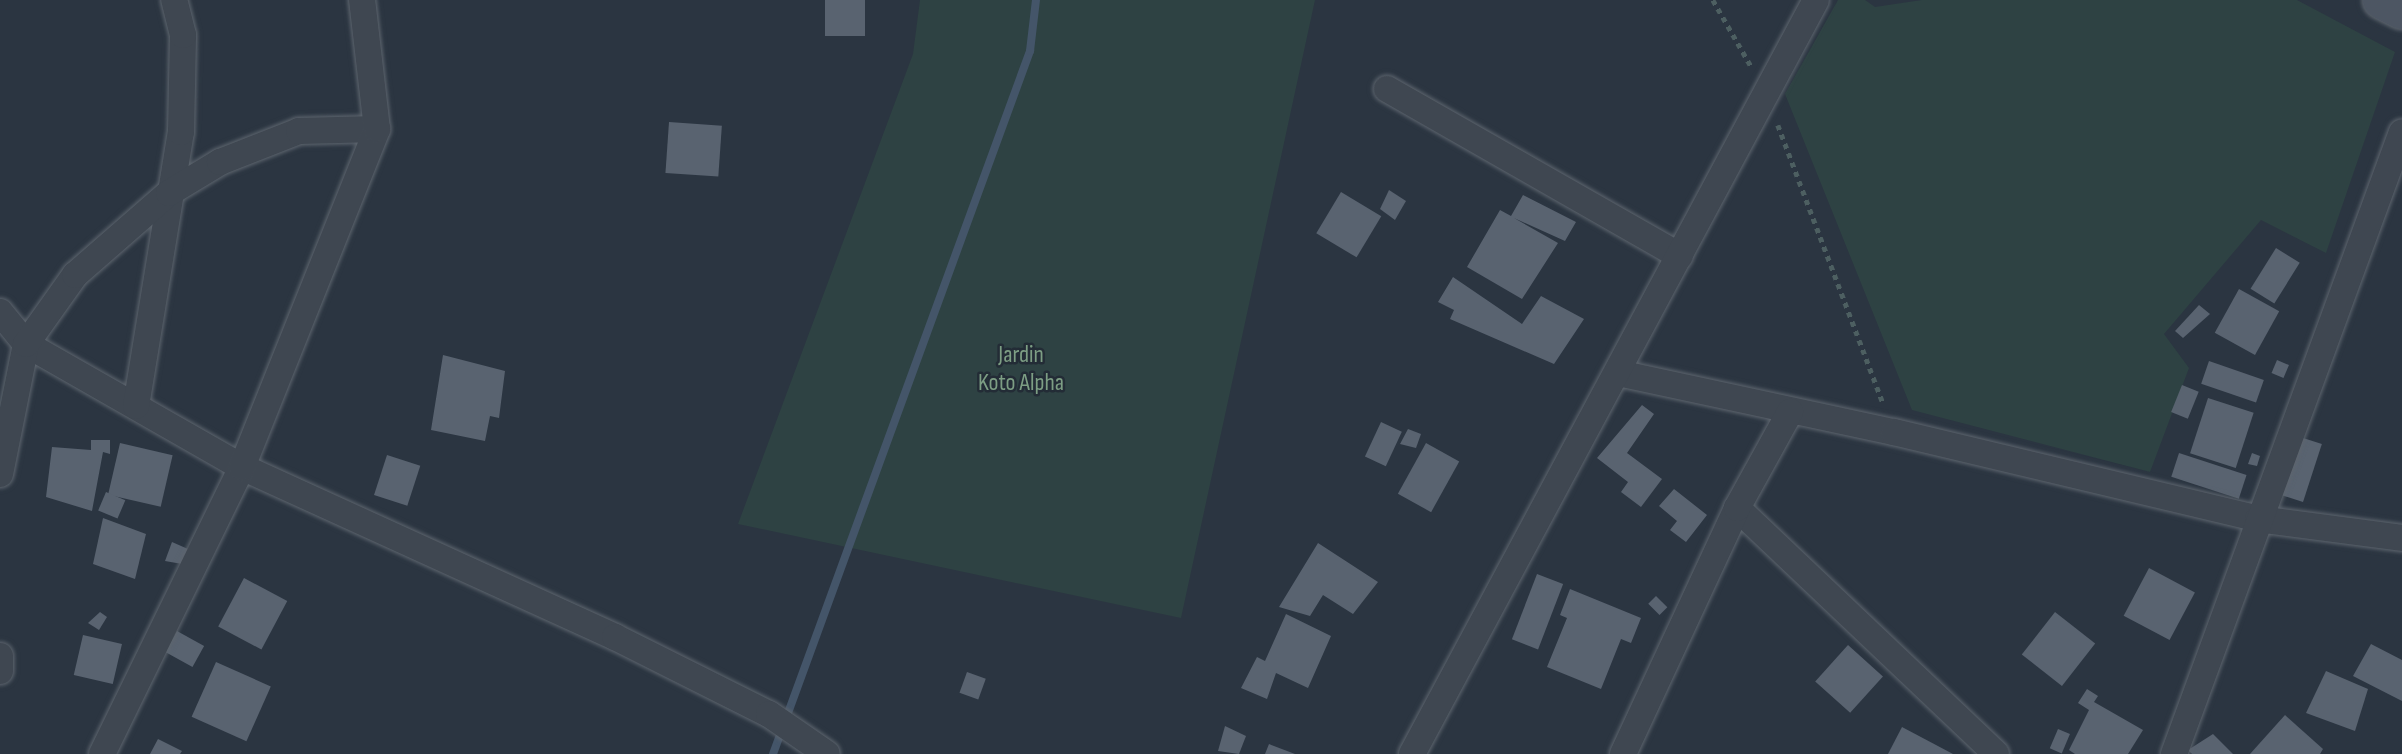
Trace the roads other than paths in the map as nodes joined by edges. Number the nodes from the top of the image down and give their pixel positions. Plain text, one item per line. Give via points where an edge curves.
1 (174, 0) edge
2 (362, 0) edge
3 (1816, 0) edge
4 (2382, 0) edge
5 (2402, 10) edge
6 (1387, 89) dead end
7 (377, 129) junction
8 (2402, 132) edge
9 (169, 193) junction
10 (1680, 256) junction
11 (0, 312) edge
12 (26, 344) junction
13 (1618, 373) junction
14 (136, 406) junction
15 (1790, 412) junction
16 (242, 467) junction
17 (0, 474) edge
18 (1737, 508) junction
19 (2258, 519) junction
20 (2402, 538) edge
21 (0, 656) edge
22 (0, 671) edge
23 (102, 754) edge
24 (827, 754) edge
25 (1412, 754) edge
26 (1623, 754) edge
27 (1996, 754) edge
28 (2174, 754) edge

1 - 9 street via 183,35 181,132
2 - 7 street
3 - 10 street
4 - 5 street
6 - 10 street
7 - 9 street via 299,131 220,162
7 - 16 street
8 - 19 street
9 - 12 street via 75,275
9 - 14 street
10 - 13 street
11 - 12 street
12 - 14 street
12 - 17 street
13 - 15 street
13 - 25 street
14 - 16 street
15 - 18 street
15 - 19 street via 1894,432
16 - 23 street
16 - 24 street via 615,637 769,715
18 - 26 street
18 - 27 street
19 - 20 street
19 - 28 street
21 - 22 street

